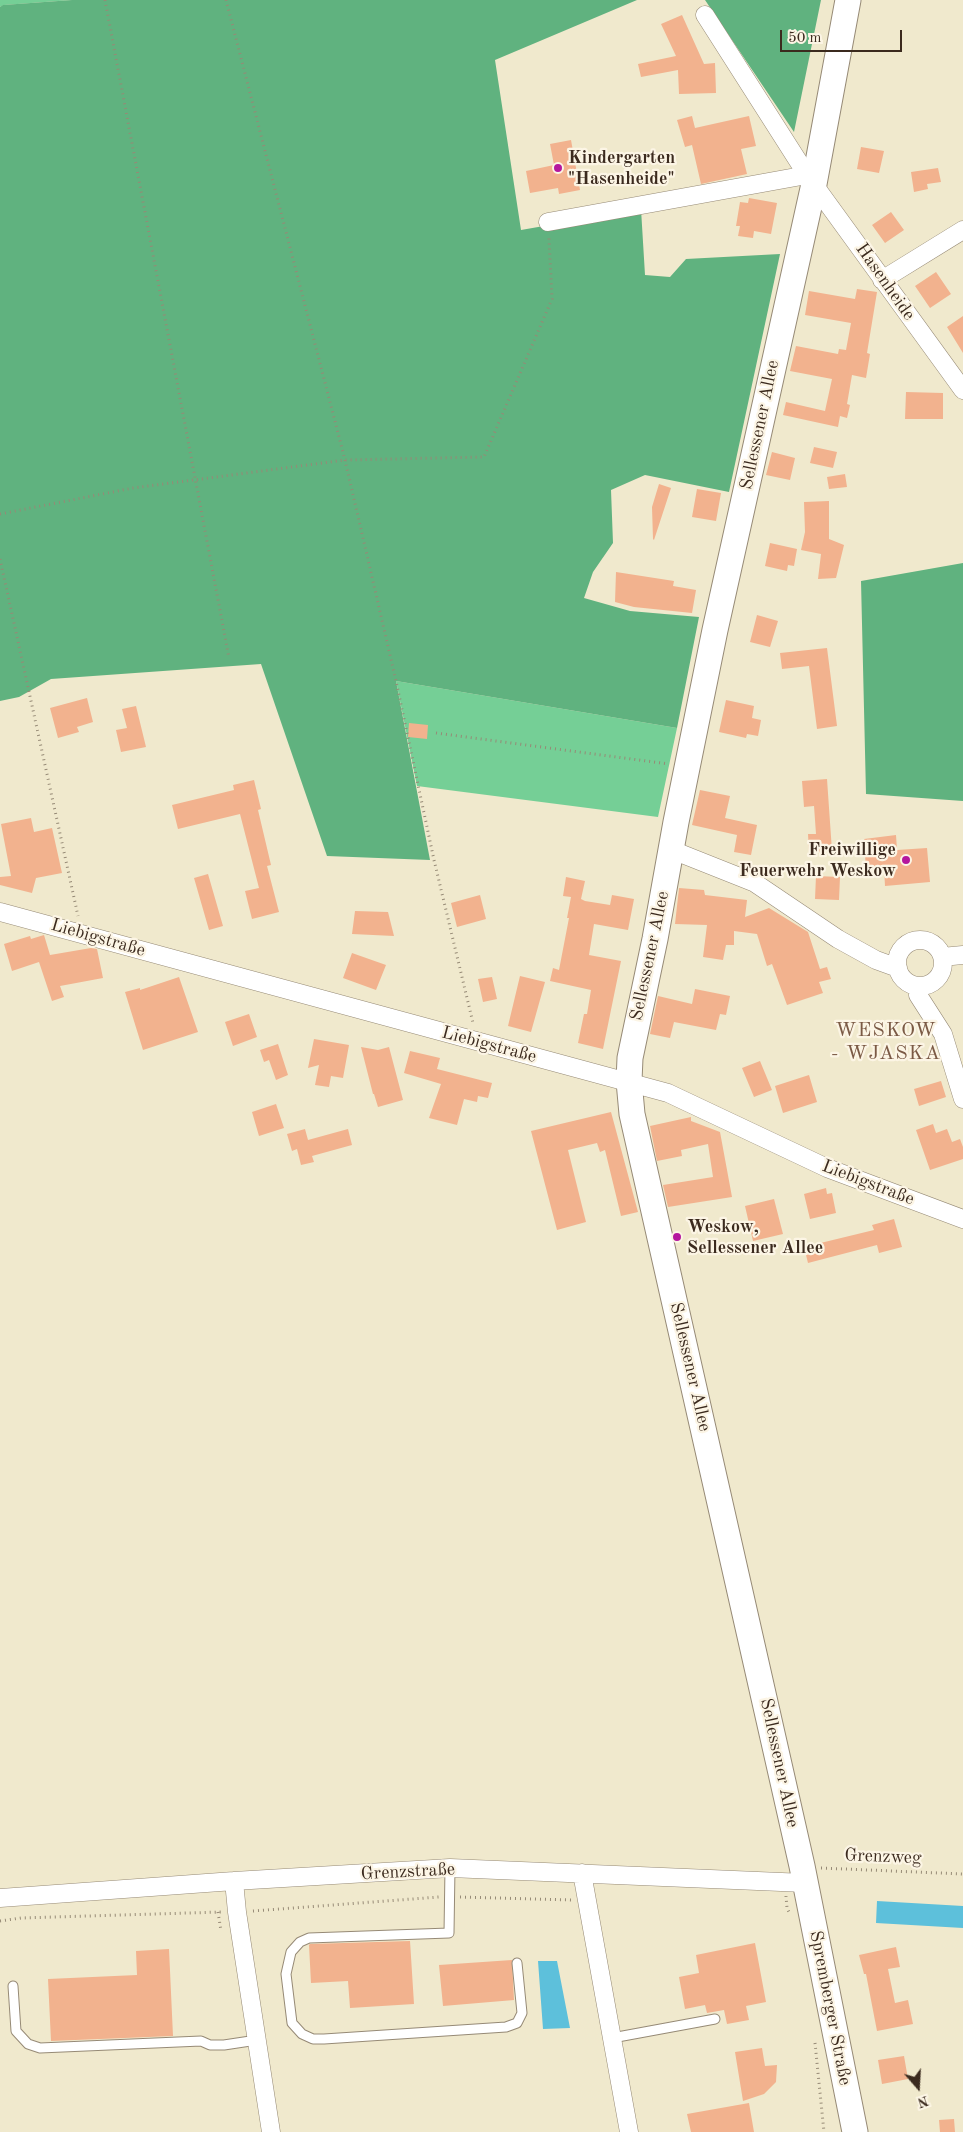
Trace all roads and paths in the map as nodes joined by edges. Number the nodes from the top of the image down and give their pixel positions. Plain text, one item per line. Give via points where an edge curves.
1 (105, 0) edge
2 (226, 0) edge
3 (848, 0) edge
4 (705, 14) dead end
5 (810, 179) junction
6 (548, 222) joint
7 (963, 230) edge
8 (882, 280) junction
9 (962, 387) edge
10 (346, 460) junction
11 (194, 480) junction
12 (0, 514) edge
13 (0, 559) edge
14 (229, 658) dead end
15 (436, 733) dead end
16 (687, 767) junction
17 (672, 850) junction
18 (0, 912) edge
19 (81, 934) junction
20 (963, 954) edge
21 (942, 957) junction
22 (898, 968) junction
23 (922, 986) junction
24 (478, 1043) junction
25 (629, 1081) junction
26 (963, 1099) edge
27 (963, 1219) edge
28 (450, 1868) junction
29 (582, 1873) junction
30 (963, 1874) edge
31 (803, 1875) junction
32 (234, 1881) junction
33 (451, 1896) junction
34 (0, 1898) edge
35 (587, 1900) junction
36 (237, 1912) junction
37 (0, 1921) edge
38 (517, 1964) dead end
39 (13, 1986) dead end
40 (715, 2019) dead end
41 (612, 2038) junction
42 (257, 2040) junction
43 (270, 2132) edge
44 (629, 2132) edge
45 (855, 2132) edge

1 - 11 path
2 - 10 path
3 - 5 main road, Sellessener Allee
4 - 5 street, Hasenheide
5 - 6 street
5 - 8 street, Hasenheide
5 - 16 main road, Sellessener Allee
6 - 10 path via 552,299 484,457
7 - 8 street
8 - 9 street, Hasenheide
10 - 11 path
10 - 24 path via 434,860
11 - 12 path via 133,488
11 - 14 path
13 - 19 path
15 - 16 path
16 - 17 main road, Sellessener Allee
17 - 22 street via 755,883 838,939
17 - 25 main road, Sellessener Allee via 630,1058
18 - 19 street, Liebigstraße
19 - 24 street, Liebigstraße
20 - 21 street
21 - 22 street via 933,944 918,940 910,942 899,953
21 - 23 street via 936,979
22 - 23 street via 904,979
23 - 26 street via 918,995 942,1034
24 - 25 street, Liebigstraße
25 - 27 street, Liebigstraße via 668,1093 827,1168
25 - 31 main road, Sellessener Allee via 636,1132
28 - 29 street, Grenzstraße
28 - 32 street, Grenzstraße
28 - 33 lane
29 - 31 street, Grenzstraße
29 - 35 street
30 - 31 path, Grenzweg
31 - 45 main road, Spremberger Straße
32 - 34 street, Grenzstraße
32 - 36 street
33 - 35 path
33 - 36 path
33 - 38 lane via 449,1933 309,1938 300,1942 291,1952 286,1974 292,2023 302,2034 324,2040 506,2028 517,2023 522,2013
35 - 41 street
36 - 37 path
36 - 42 street
39 - 42 lane via 16,2031 28,2044 40,2048 201,2040 210,2045 224,2045
40 - 41 lane
41 - 44 street
42 - 43 street

